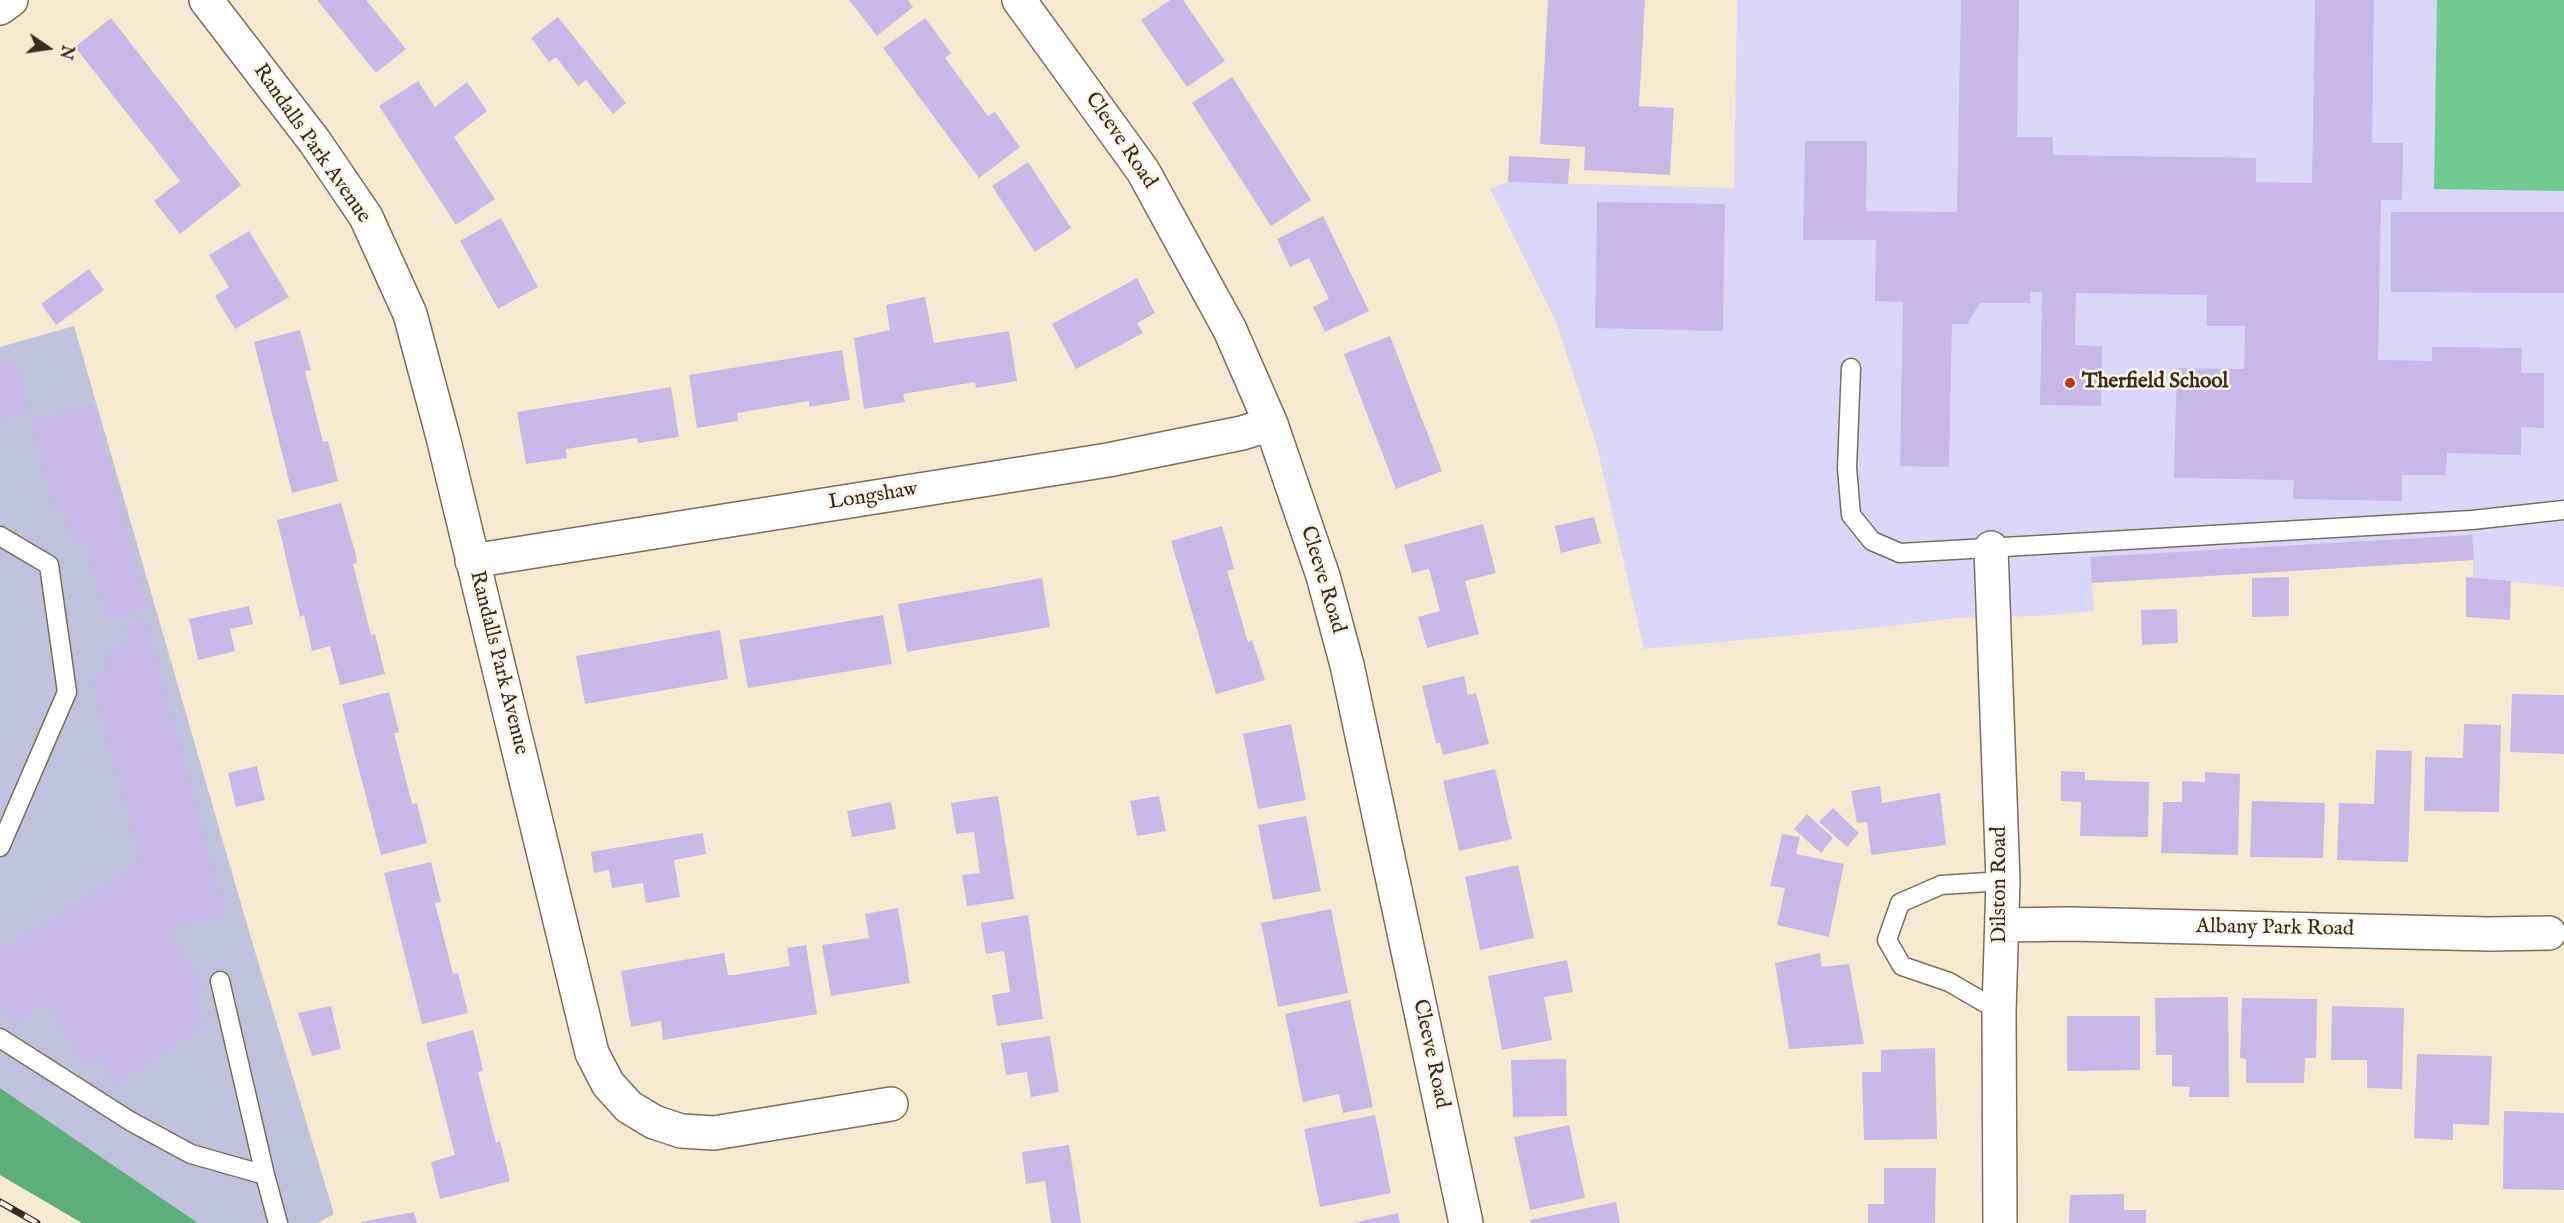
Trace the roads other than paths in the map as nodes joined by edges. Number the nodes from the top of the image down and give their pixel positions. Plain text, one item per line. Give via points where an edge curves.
1 (11, 0) edge
2 (206, 0) edge
3 (1019, 0) edge
4 (0, 8) edge
5 (1851, 368) dead end
6 (1271, 424) junction
7 (2564, 510) edge
8 (0, 536) edge
9 (1990, 548) junction
10 (472, 561) junction
11 (0, 848) edge
12 (2003, 881) junction
13 (2002, 925) junction
14 (2549, 933) dead end
15 (220, 981) dead end
16 (1999, 1011) junction
17 (0, 1038) edge
18 (891, 1104) dead end
19 (265, 1175) junction
20 (278, 1223) edge
21 (1466, 1223) edge
22 (2001, 1223) edge

1 - 4 street
2 - 10 street, Randalls Park Avenue via 315,142 366,217 410,314
3 - 6 street, Cleeve Road via 1143,171 1230,330
5 - 9 lane via 1847,468 1851,515 1872,541 1900,553
6 - 10 street, Longshaw via 1108,460
6 - 21 street, Cleeve Road via 1323,576 1347,665
7 - 9 lane via 2472,520
8 - 11 lane via 49,565 67,692
9 - 12 street, Dilston Road
10 - 18 street, Randalls Park Avenue via 592,1053 608,1084 629,1107 654,1122 681,1131 714,1133
12 - 13 street, Dilston Road
12 - 16 lane via 1941,885 1900,903 1887,940 1902,966 1949,982
13 - 14 street, Albany Park Road
13 - 16 street, Dilston Road
15 - 19 lane
16 - 22 street, Dilston Road
17 - 19 lane via 130,1121 191,1154
19 - 20 lane

